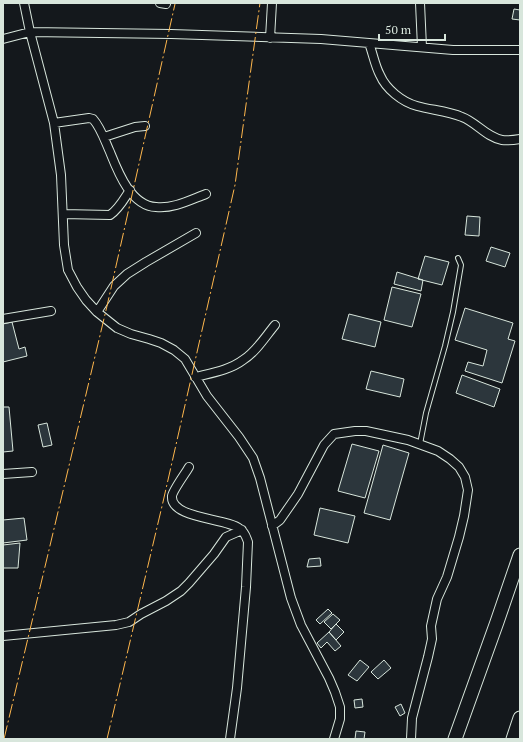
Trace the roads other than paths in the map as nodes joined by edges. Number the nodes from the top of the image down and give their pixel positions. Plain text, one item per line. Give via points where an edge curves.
1 (24, 3) edge
2 (272, 3) edge
3 (420, 3) edge
4 (30, 32) junction
5 (270, 38) junction
6 (3, 41) edge
7 (370, 43) junction
8 (422, 47) junction
9 (520, 50) edge
10 (54, 123) junction
11 (145, 126) dead end
12 (104, 137) junction
13 (520, 139) edge
14 (130, 190) junction
15 (206, 194) dead end
16 (63, 214) junction
17 (196, 233) dead end
18 (458, 258) dead end
19 (51, 311) dead end
20 (97, 312) junction
21 (3, 319) edge
22 (275, 325) dead end
23 (195, 377) junction
24 (420, 444) junction
25 (189, 467) dead end
26 (32, 472) dead end
27 (3, 474) edge
28 (272, 526) junction
29 (242, 530) junction
30 (520, 555) edge
31 (3, 636) edge
32 (520, 718) edge
33 (230, 739) edge
34 (334, 739) edge
35 (411, 739) edge
36 (455, 739) edge
37 (513, 739) edge

1 - 4 street
2 - 5 street
3 - 8 street
4 - 5 street
4 - 6 street
4 - 10 street
5 - 7 street
7 - 8 street
7 - 13 street via 385,84 404,101 462,117 501,140
8 - 9 street via 453,50
10 - 12 street via 93,119
10 - 16 street
11 - 12 street
12 - 14 street via 118,173
14 - 15 street via 138,200 156,207 181,204
14 - 16 street via 115,212 110,214
16 - 20 street via 68,270 77,287
17 - 20 street via 127,274 114,286
18 - 24 lane via 460,265 453,312
19 - 21 street
20 - 23 street via 117,328 174,350 185,359
22 - 23 street via 244,360 233,366
23 - 28 street via 253,458
24 - 28 street via 366,431 334,434 324,445 298,494 280,520
24 - 35 street via 438,451 459,467 468,490 459,537 447,577 437,598 431,626 432,639 412,718
25 - 29 street via 172,496 176,507 193,515 234,525
26 - 27 street
28 - 34 street via 291,598 301,625 329,678 340,707 340,719
29 - 31 street via 226,536 214,554 181,591 129,622
29 - 33 street via 248,542 247,565 237,688
30 - 36 highway
32 - 37 highway

